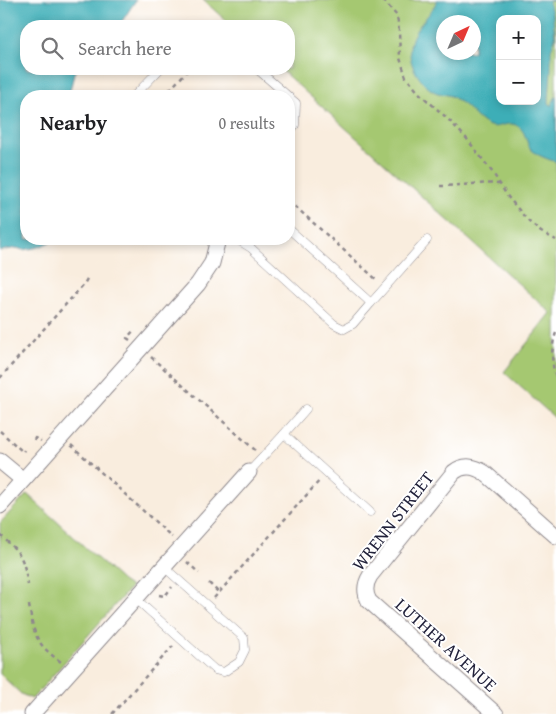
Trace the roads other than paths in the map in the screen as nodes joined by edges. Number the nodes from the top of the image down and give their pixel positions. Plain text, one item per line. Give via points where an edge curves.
1 (154, 75) edge
2 (264, 75) edge
3 (140, 90) edge
4 (281, 90) edge
5 (295, 103) edge
6 (295, 125) edge
7 (295, 234) edge
8 (426, 240) dead end
9 (217, 245) edge
10 (246, 245) edge
11 (371, 303) junction
12 (306, 409) dead end
13 (284, 434) junction
14 (0, 461) edge
15 (249, 472) joint
16 (23, 480) junction
17 (0, 506) edge
18 (370, 512) dead end
19 (556, 536) edge
20 (164, 567) junction
21 (136, 599) junction
22 (372, 604) joint
23 (32, 714) edge
24 (496, 714) edge

1 - 3 lane
2 - 4 lane
5 - 6 lane
7 - 11 lane
8 - 11 lane
9 - 16 street via 212,264 198,284
10 - 11 lane via 334,324 344,329 353,324
12 - 13 lane
13 - 15 lane
13 - 18 lane
14 - 16 street
15 - 20 street
16 - 17 street
19 - 22 street, WRENN STREET via 485,473 477,468 459,469 370,576 365,592
20 - 21 street
20 - 21 lane via 244,638 245,650 238,662 224,672 215,670
21 - 23 street
22 - 24 street, LUTHER AVENUE

